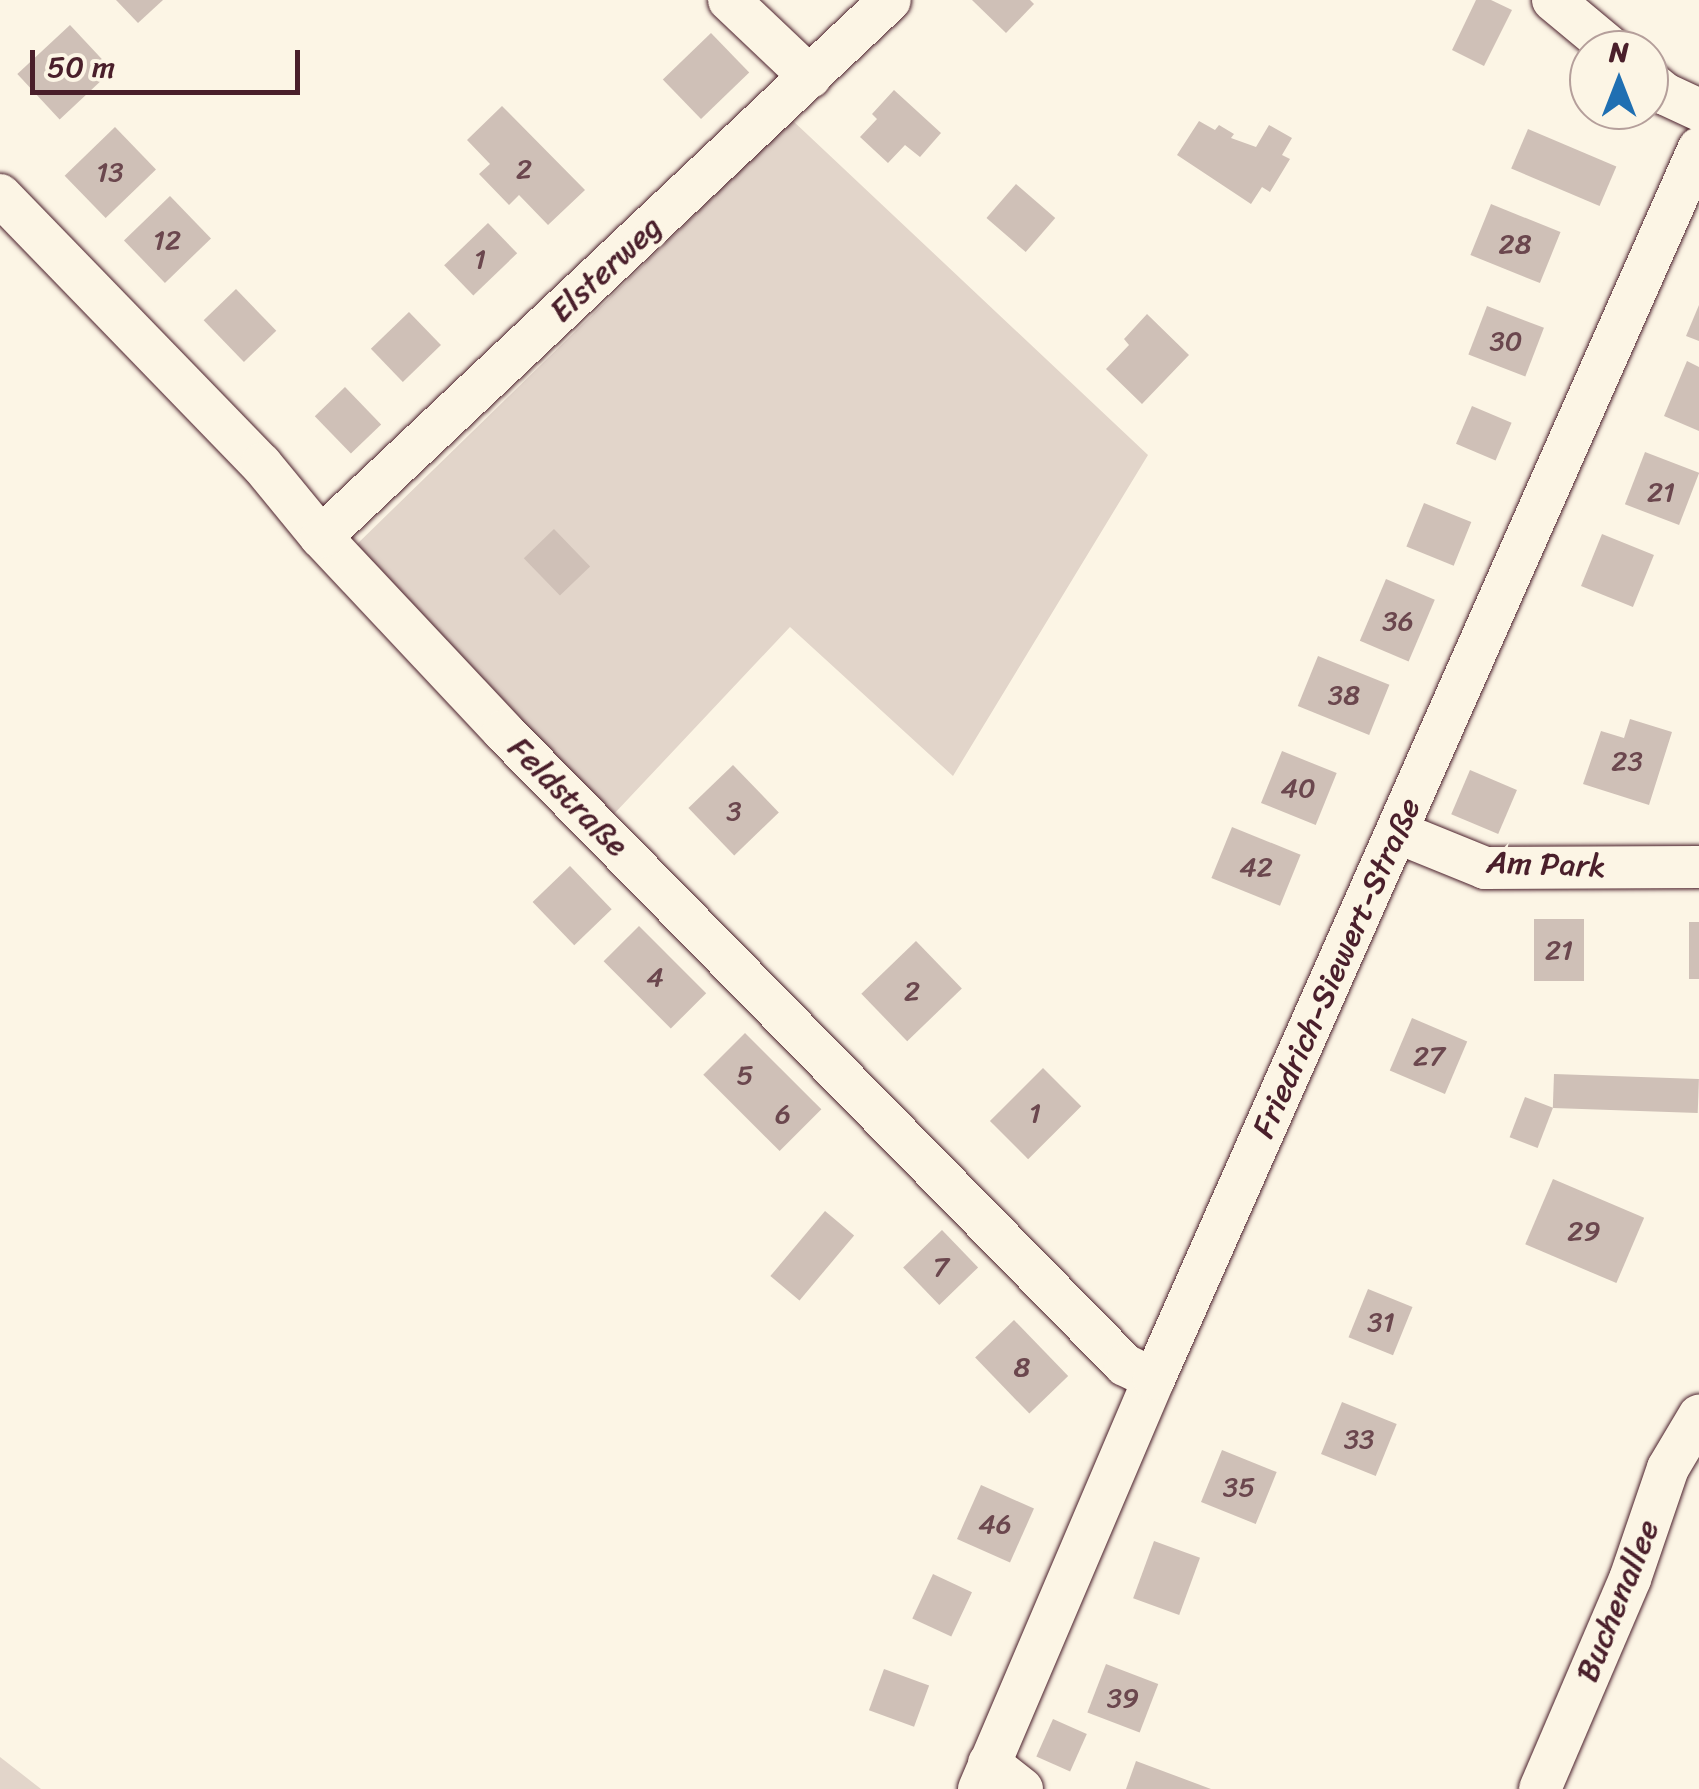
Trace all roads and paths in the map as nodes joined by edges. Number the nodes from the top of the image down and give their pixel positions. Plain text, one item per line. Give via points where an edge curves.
1 (730, 0) edge
2 (890, 0) edge
3 (1553, 0) edge
4 (1588, 30) edge
5 (810, 78) junction
6 (1669, 96) edge
7 (1699, 110) edge
8 (1699, 148) edge
9 (0, 195) edge
10 (320, 537) junction
11 (1399, 833) junction
12 (1699, 867) edge
13 (1154, 1379) junction
14 (1699, 1416) edge
15 (984, 1776) edge
16 (1022, 1789) edge
17 (1540, 1789) edge

1 - 5 street
2 - 5 street, Elsterweg
3 - 4 street
5 - 10 street, Elsterweg
6 - 7 street
8 - 11 street, Friedrich-Siewert-Straße
9 - 10 street, Feldstraße via 261,464
10 - 13 street, Feldstraße via 1125,1365
11 - 12 street, Am Park via 1485,868
11 - 13 street, Friedrich-Siewert-Straße
13 - 15 street, Friedrich-Siewert-Straße
14 - 17 street, Buchenallee via 1668,1468 1630,1579
15 - 16 street

